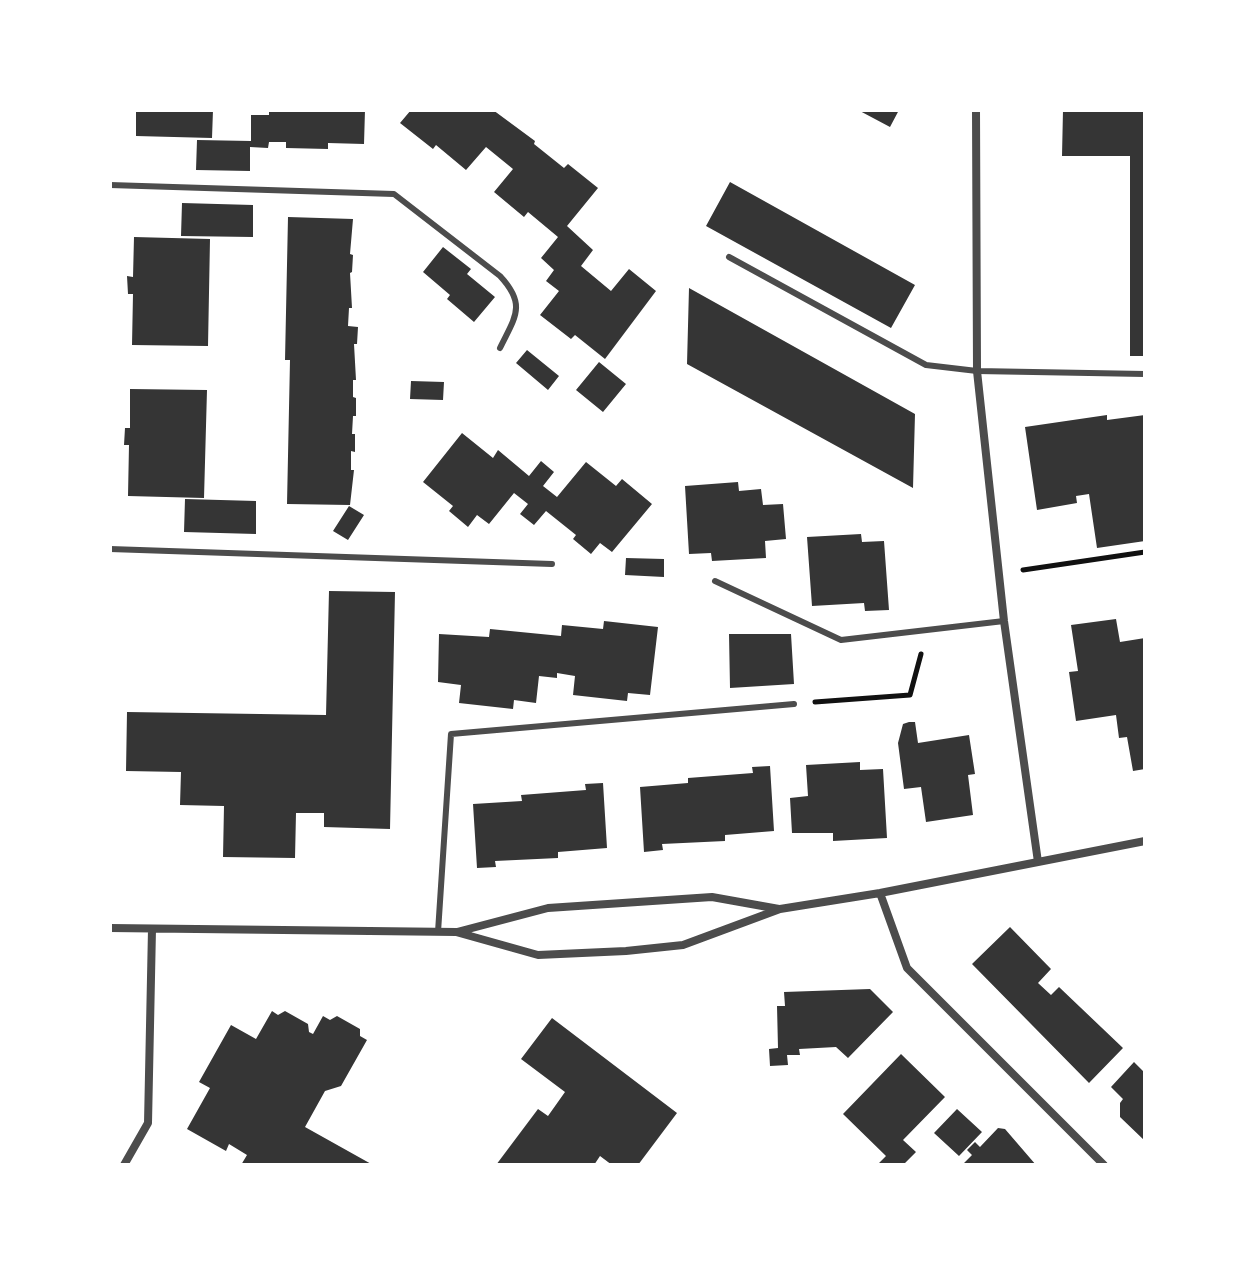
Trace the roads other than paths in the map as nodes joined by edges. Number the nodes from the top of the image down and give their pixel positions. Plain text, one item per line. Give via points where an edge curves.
1 (976, 110) edge
2 (110, 185) edge
3 (729, 257) dead end
4 (500, 348) dead end
5 (977, 371) junction
6 (1145, 374) edge
7 (110, 549) edge
8 (552, 564) dead end
9 (715, 581) dead end
10 (1004, 621) junction
11 (794, 704) road end
12 (1145, 841) edge
13 (1038, 862) junction
14 (880, 893) junction
15 (780, 909) junction
16 (110, 928) edge
17 (152, 929) junction
18 (438, 932) junction
19 (456, 932) junction
20 (124, 1165) edge
21 (1104, 1165) edge

1 - 5 street
2 - 4 lane via 394,194 513,290 518,303 515,317
3 - 5 lane via 926,365
5 - 6 lane
5 - 10 street
7 - 8 lane
9 - 10 lane via 841,640
10 - 13 street
11 - 18 lane via 451,734
12 - 13 street
13 - 14 street
14 - 15 street
14 - 21 street via 907,968
15 - 19 street via 712,897 548,908
15 - 19 street via 683,945 626,951 538,955
16 - 17 street
17 - 18 street
17 - 20 street via 148,1123
18 - 19 street

